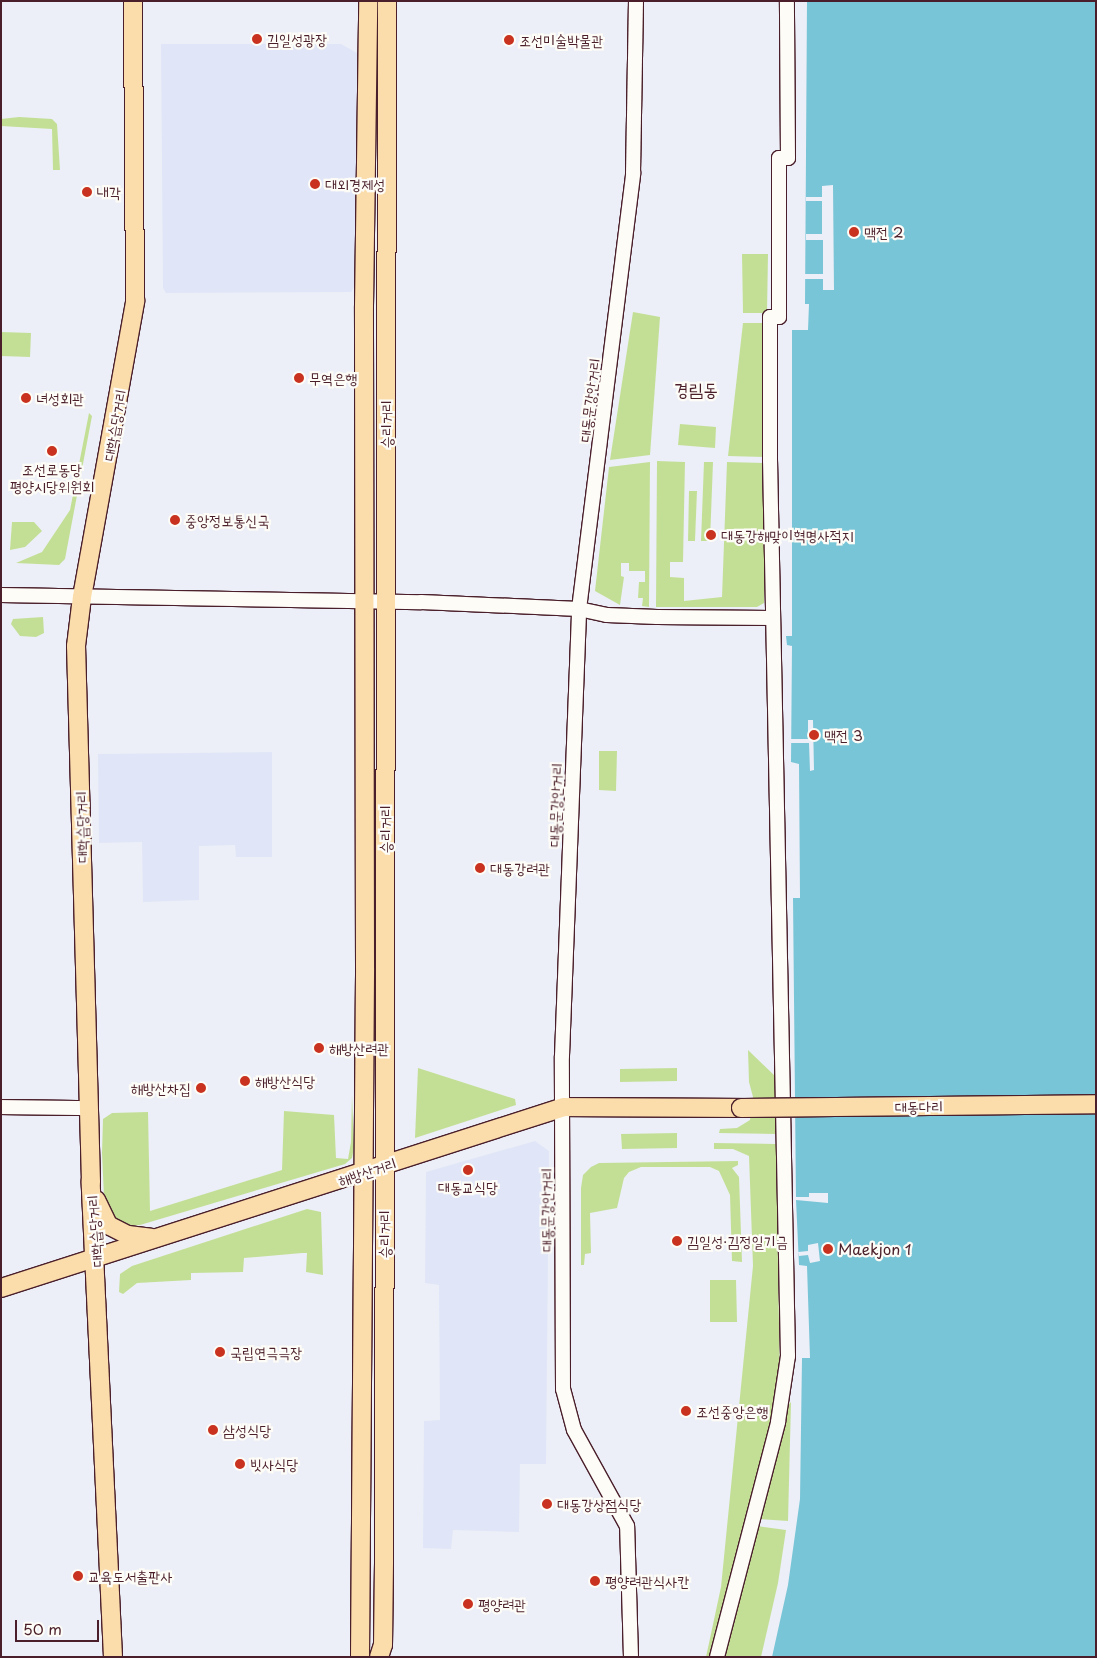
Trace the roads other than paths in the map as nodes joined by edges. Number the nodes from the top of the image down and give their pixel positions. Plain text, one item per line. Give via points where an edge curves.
1 (133, 1) edge
2 (368, 1) edge
3 (387, 1) edge
4 (636, 1) edge
5 (788, 1) edge
6 (1, 596) edge
7 (82, 597) junction
8 (365, 601) junction
9 (386, 602) junction
10 (579, 609) junction
11 (771, 618) junction
12 (1096, 1104) edge
13 (1, 1107) edge
14 (564, 1107) junction
15 (89, 1108) junction
16 (741, 1108) joint
17 (384, 1166) junction
18 (364, 1172) junction
19 (90, 1182) junction
20 (159, 1239) junction
21 (96, 1260) junction
22 (1, 1288) edge
23 (113, 1657) edge
24 (360, 1657) edge
25 (379, 1657) edge
26 (631, 1657) edge
27 (717, 1657) edge

1 - 7 main road, 대학습당거리 via 135,301
2 - 8 main road, 승리거리
3 - 9 main road, 승리거리
4 - 10 street, 대동문강안거리 via 633,173
5 - 11 street via 788,158 779,158 779,317 770,317
6 - 7 street
7 - 8 street
7 - 15 main road, 대학습당거리 via 76,646
8 - 9 street
8 - 18 main road, 승리거리
9 - 10 street
9 - 17 main road, 승리거리
10 - 11 street via 624,615
10 - 14 street, 대동문강안거리 via 562,1056
11 - 27 street via 788,1356 778,1422
12 - 16 main road, 대동다리, bridge
13 - 15 street
14 - 16 main road, 해방산거리
14 - 17 main road, 해방산거리
14 - 26 street, 대동문강안거리 via 563,1389 574,1430 627,1526
15 - 19 main road, 대학습당거리
17 - 18 main road, 해방산거리
17 - 25 main road, 승리거리 via 384,1562 383,1645
18 - 20 main road, 해방산거리
18 - 24 main road, 승리거리
19 - 20 main road via 98,1209 108,1224 128,1235
19 - 21 main road, 대학습당거리
20 - 21 main road, 해방산거리
21 - 22 main road, 해방산거리
21 - 23 main road, 대학습당거리

